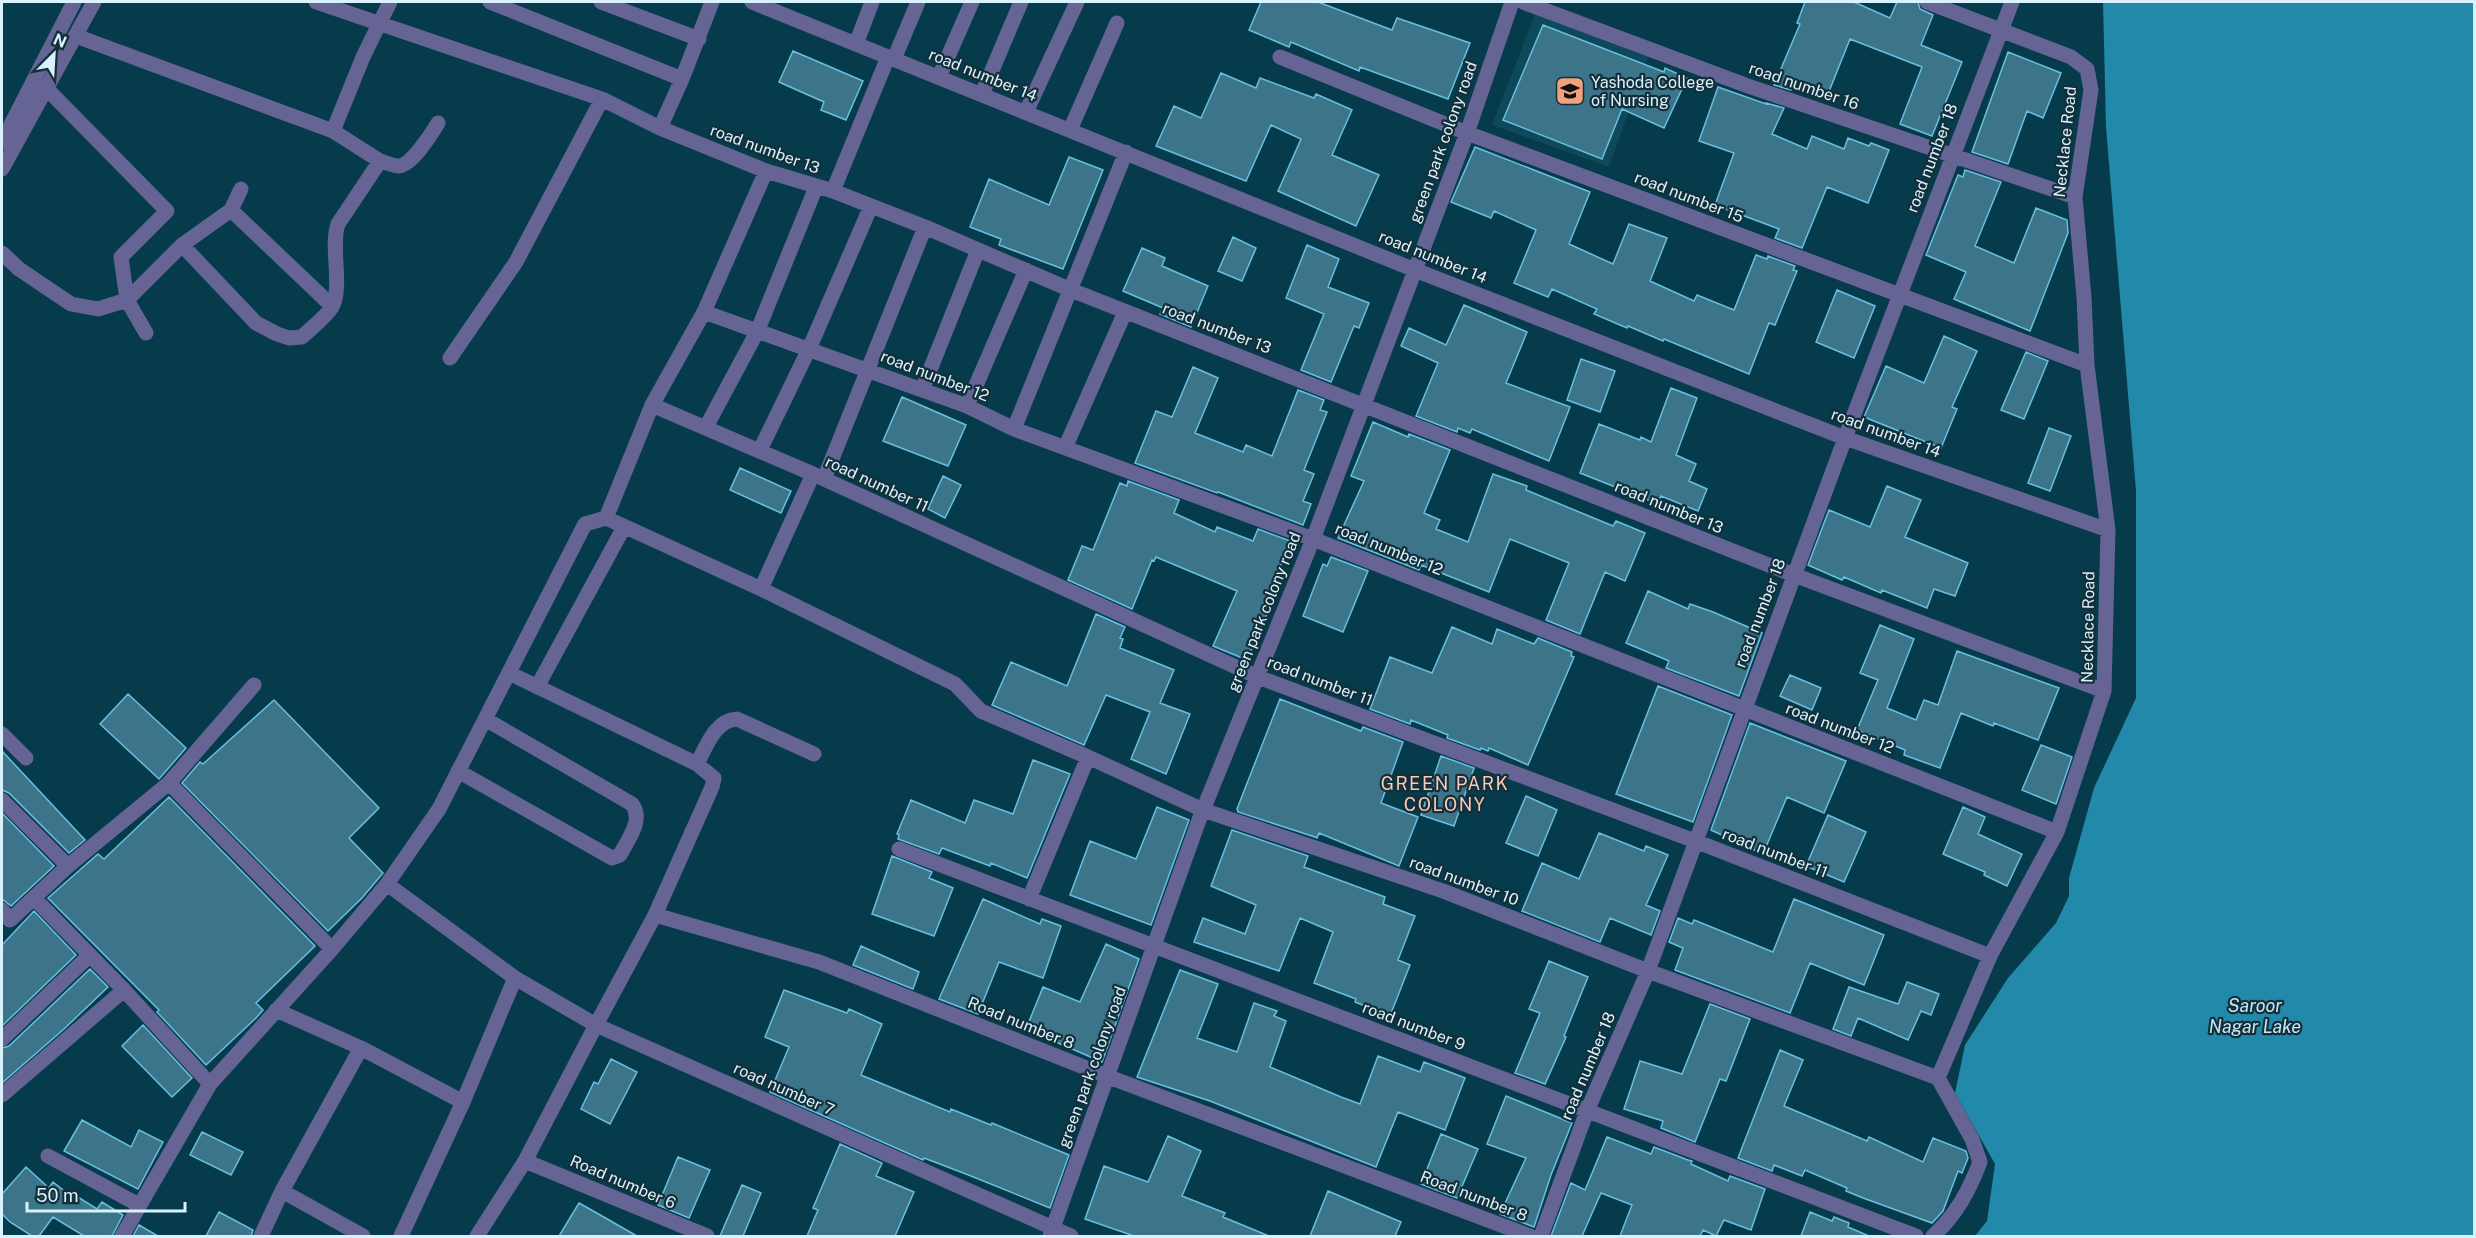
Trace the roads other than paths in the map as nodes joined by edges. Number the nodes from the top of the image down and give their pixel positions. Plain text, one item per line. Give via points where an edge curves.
1 (74, 2) edge
2 (94, 2) edge
3 (316, 2) edge
4 (390, 2) edge
5 (489, 2) edge
6 (601, 2) edge
7 (712, 2) edge
8 (752, 2) edge
9 (872, 2) edge
10 (918, 2) edge
11 (972, 2) edge
12 (1021, 2) edge
13 (1077, 2) edge
14 (1512, 2) edge
15 (1523, 2) edge
16 (1927, 2) edge
17 (2012, 2) edge
18 (380, 22) junction
19 (1117, 23) dead end
20 (2001, 31) junction
21 (76, 36) junction
22 (699, 39) junction
23 (856, 44) junction
24 (1280, 57) dead end
25 (891, 58) junction
26 (939, 77) junction
27 (682, 79) junction
28 (45, 87) junction
29 (982, 94) junction
30 (602, 99) junction
31 (1026, 112) junction
32 (438, 123) dead end
33 (660, 128) junction
34 (1070, 130) junction
35 (333, 132) junction
36 (1467, 133) junction
37 (2, 142) edge
38 (1126, 152) junction
39 (1952, 155) junction
40 (380, 160) junction
41 (2, 169) edge
42 (766, 171) junction
43 (816, 187) junction
44 (241, 189) dead end
45 (833, 191) junction
46 (2075, 197) junction
47 (871, 206) junction
48 (231, 210) junction
49 (925, 227) junction
50 (182, 245) junction
51 (978, 250) junction
52 (2, 253) edge
53 (1026, 270) junction
54 (1415, 270) junction
55 (1071, 290) junction
56 (1900, 295) junction
57 (127, 300) junction
58 (332, 306) junction
59 (704, 312) junction
60 (1125, 312) junction
61 (757, 332) junction
62 (146, 333) dead end
63 (809, 349) junction
64 (450, 358) dead end
65 (2087, 365) junction
66 (868, 370) junction
67 (922, 390) junction
68 (652, 405) junction
69 (1364, 405) junction
70 (967, 406) junction
71 (706, 427) junction
72 (1014, 429) junction
73 (1845, 438) junction
74 (1065, 448) junction
75 (760, 450) junction
76 (818, 476) junction
77 (606, 518) junction
78 (624, 527) junction
79 (2108, 530) junction
80 (1313, 539) junction
81 (1794, 575) junction
82 (761, 589) junction
83 (509, 673) junction
84 (1258, 677) junction
85 (254, 685) dead end
86 (537, 687) junction
87 (2104, 691) junction
88 (1743, 710) junction
89 (485, 719) junction
90 (2, 734) edge
91 (814, 754) dead end
92 (1088, 757) junction
93 (26, 758) dead end
94 (697, 764) junction
95 (458, 771) junction
96 (169, 783) junction
97 (2, 800) edge
98 (1203, 810) junction
99 (2057, 832) junction
100 (1695, 841) junction
101 (899, 849) dead end
102 (68, 867) junction
103 (387, 884) junction
104 (34, 898) junction
105 (1029, 899) junction
106 (655, 915) junction
107 (4, 920) edge
108 (1154, 947) junction
109 (332, 950) junction
110 (90, 955) junction
111 (1990, 956) junction
112 (1648, 971) junction
113 (515, 978) junction
114 (124, 990) junction
115 (276, 1010) junction
116 (596, 1025) junction
117 (2, 1039) edge
118 (361, 1048) junction
119 (1109, 1077) junction
120 (1938, 1078) junction
121 (210, 1084) junction
122 (2, 1095) edge
123 (463, 1102) junction
124 (1587, 1111) junction
125 (48, 1156) dead end
126 (525, 1161) junction
127 (282, 1191) junction
128 (139, 1205) junction
129 (1051, 1233) edge
130 (122, 1236) edge
131 (261, 1236) edge
132 (363, 1236) edge
133 (401, 1236) edge
134 (477, 1236) edge
135 (707, 1236) edge
136 (1071, 1236) edge
137 (1530, 1236) edge
138 (1541, 1236) edge
139 (1916, 1236) edge
140 (1933, 1236) edge

1 - 37 street
2 - 21 street
3 - 18 street, road number 13
4 - 18 street
5 - 27 street
6 - 22 street
7 - 22 street
8 - 23 street, road number 14
9 - 23 street
10 - 25 street
11 - 26 street
12 - 29 street
13 - 31 street
14 - 36 street, green park colony road
15 - 39 street, road number 16 via 1748,86
16 - 20 street
17 - 20 street, road number 18
18 - 30 street, road number 13
18 - 35 street
19 - 34 street
20 - 39 street, road number 18
20 - 46 street, Necklace Road via 2071,57 2087,69 2091,90
21 - 28 street
21 - 35 street
22 - 27 street
23 - 25 street, road number 14
24 - 36 street, road number 15
25 - 26 street, road number 14
25 - 45 street
26 - 29 street, road number 14
27 - 33 street
28 - 41 street
28 - 57 street via 167,211 121,257
29 - 31 street, road number 14
30 - 33 street, road number 13
30 - 64 street via 516,262
31 - 34 street, road number 14
32 - 40 street via 406,164 398,166
33 - 42 street, road number 13
34 - 38 street, road number 14
35 - 40 street
36 - 54 street, green park colony road
36 - 56 street, road number 15
38 - 54 street, road number 14
38 - 55 street
39 - 46 street, road number 16
39 - 56 street, road number 18
40 - 58 street via 334,234 336,276
42 - 43 street, road number 13
42 - 59 street
43 - 45 street, road number 13
43 - 61 street
44 - 48 street
45 - 47 street, road number 13
46 - 65 street, Necklace Road
47 - 49 street, road number 13
47 - 63 street
48 - 50 street
48 - 58 street
49 - 51 street, road number 13
49 - 66 street
50 - 57 street
50 - 58 street via 256,323 277,334 302,337
51 - 53 street, road number 13
51 - 67 street
52 - 57 street via 70,304 98,309
53 - 55 street, road number 13
53 - 70 street
54 - 69 street, green park colony road
54 - 73 street, road number 14
55 - 60 street, road number 13
55 - 72 street
56 - 65 street, road number 15
56 - 73 street, road number 18
57 - 62 street
59 - 61 street, road number 12
59 - 68 street
60 - 69 street, road number 13
60 - 74 street
61 - 63 street, road number 12
61 - 71 street
63 - 66 street, road number 12
63 - 75 street
65 - 79 street, Necklace Road
66 - 67 street, road number 12
66 - 76 street
67 - 70 street, road number 12
68 - 71 street, road number 11
68 - 77 street
69 - 80 street, green park colony road
69 - 81 street, road number 13
70 - 72 street, road number 12
71 - 75 street, road number 11
72 - 74 street, road number 12
73 - 79 street, road number 14
73 - 81 street, road number 18
74 - 80 street, road number 12
75 - 76 street, road number 11
76 - 82 street
76 - 84 street, road number 11
77 - 78 street
77 - 83 street via 585,524
78 - 82 street
78 - 86 street
79 - 87 street, Necklace Road
80 - 84 street, green park colony road
80 - 88 street, road number 12
81 - 87 street, road number 13
81 - 88 street, road number 18
82 - 92 street, road number 10 via 956,684 981,711
83 - 86 street
83 - 89 street
84 - 98 street, green park colony road
84 - 100 street, road number 11
85 - 96 street
86 - 94 street
87 - 99 street, Necklace Road
88 - 99 street, road number 12
88 - 100 street, road number 18
89 - 95 street
89 - 95 street via 632,804 638,821 620,855 612,858
90 - 93 street
91 - 94 street via 737,719 729,719 719,726
92 - 98 street, road number 10
92 - 105 street
94 - 106 street via 711,773 712,787
95 - 103 street via 439,808
96 - 102 street
96 - 109 street
97 - 102 street
98 - 108 street, green park colony road
98 - 112 street, road number 10 via 1443,891
99 - 111 street, Necklace Road
100 - 111 street, road number 11
100 - 112 street, road number 18
101 - 105 street, road number 9
102 - 104 street
103 - 109 street
103 - 113 street, road number 7
104 - 107 street
104 - 110 street
105 - 108 street, road number 9
106 - 116 street
106 - 119 street, Road number 8 via 819,962
108 - 119 street, green park colony road
108 - 124 street, road number 9
109 - 115 street
110 - 114 street
110 - 117 street
111 - 120 street, Necklace Road
112 - 120 street, road number 10
112 - 124 street, road number 18
113 - 116 street, road number 7
113 - 123 street
114 - 121 street
114 - 122 street
115 - 118 street
115 - 121 street
116 - 126 street
116 - 129 street, road number 7
118 - 123 street
118 - 127 street
119 - 129 street, green park colony road
119 - 137 street, Road number 8
120 - 140 street via 1972,1139 1980,1162 1970,1189 1948,1223
121 - 128 street
123 - 133 street
124 - 138 street, road number 18
124 - 139 street, road number 9
125 - 128 street
126 - 134 street
126 - 135 street, Road number 6
127 - 131 street
127 - 132 street
128 - 130 street
129 - 136 street, road number 7

